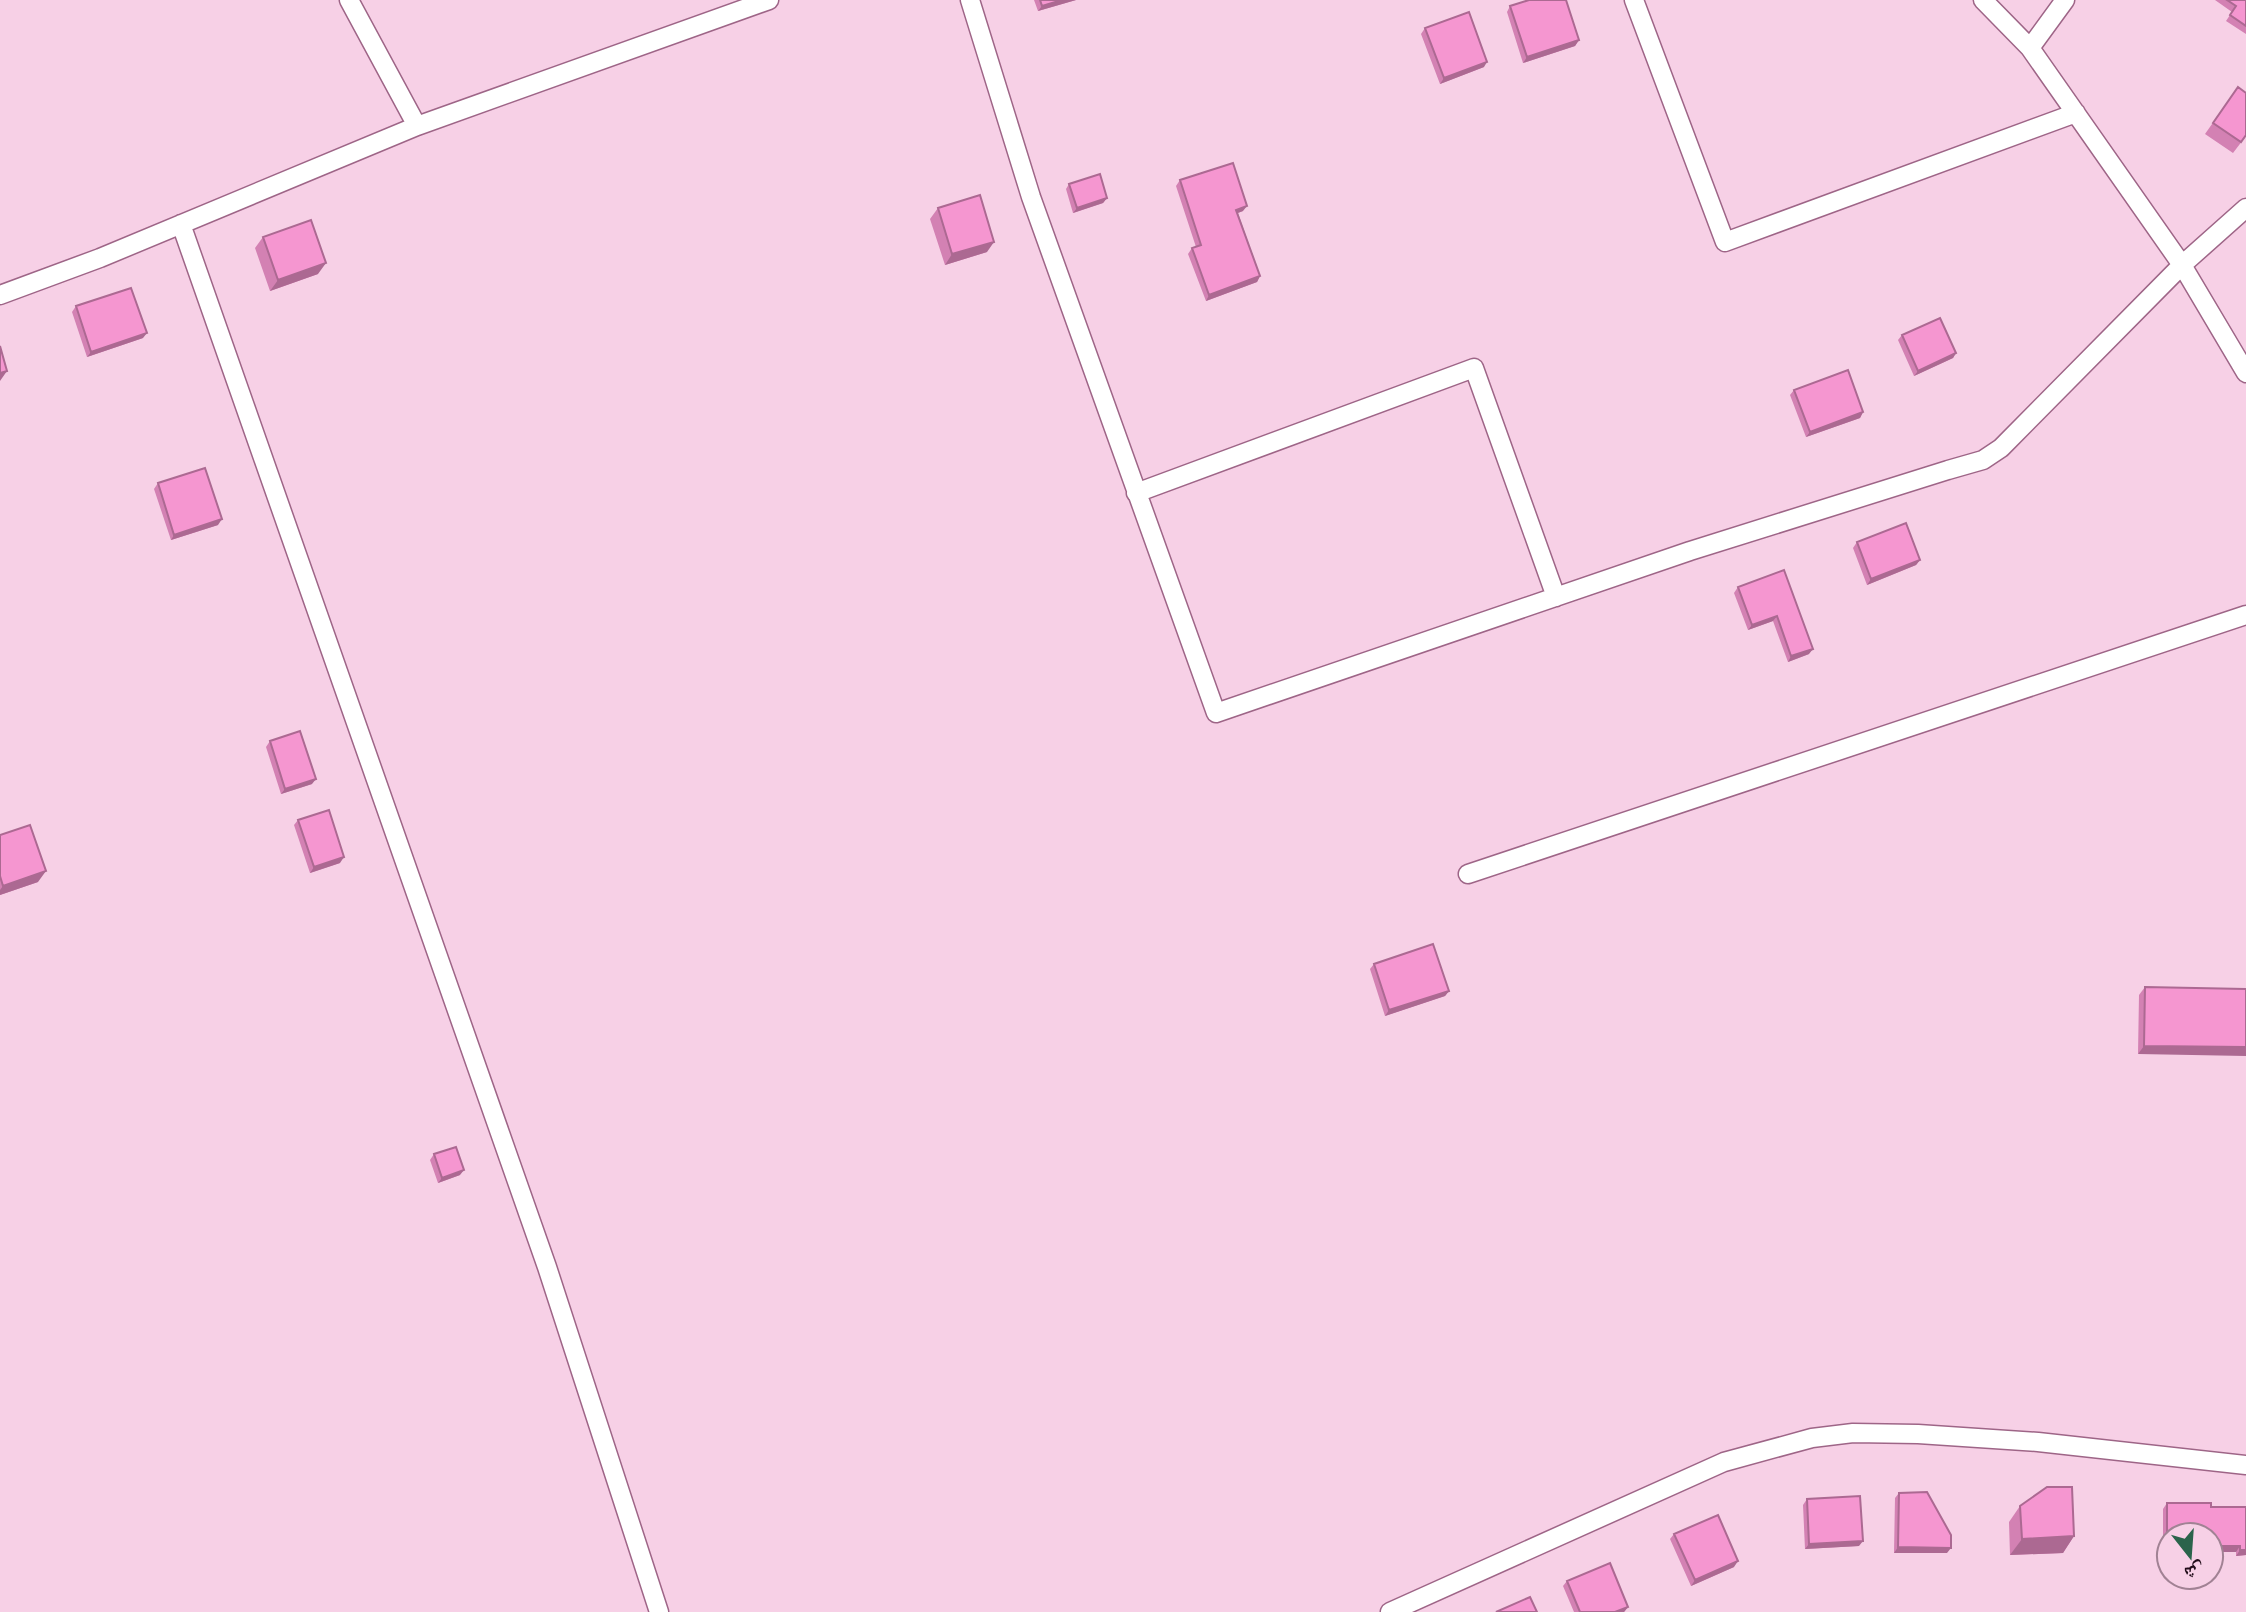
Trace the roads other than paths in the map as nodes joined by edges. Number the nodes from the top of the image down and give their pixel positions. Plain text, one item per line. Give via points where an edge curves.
1 (349, 0) edge
2 (769, 0) edge
3 (970, 0) edge
4 (1634, 0) edge
5 (1983, 0) edge
6 (2065, 0) edge
7 (2030, 48) junction
8 (2076, 113) junction
9 (417, 126) junction
10 (2246, 208) edge
11 (181, 224) junction
12 (2182, 264) junction
13 (0, 295) edge
14 (2246, 373) edge
15 (1136, 493) junction
16 (1556, 597) junction
17 (2246, 615) edge
18 (1468, 874) dead end
19 (2246, 1465) edge
20 (659, 1612) edge
21 (1390, 1612) edge

1 - 9 street
2 - 9 street
3 - 15 street via 1031,197
4 - 8 street via 1725,242
5 - 7 street
6 - 7 street
7 - 8 street
8 - 12 street
9 - 11 street
10 - 12 street
11 - 13 street
11 - 20 street via 547,1267
12 - 14 street
12 - 16 street via 2001,448 1983,460
15 - 16 street via 1216,713
15 - 16 street via 1474,368
17 - 18 street
19 - 21 street via 1944,1436 1853,1433 1812,1438 1724,1462

